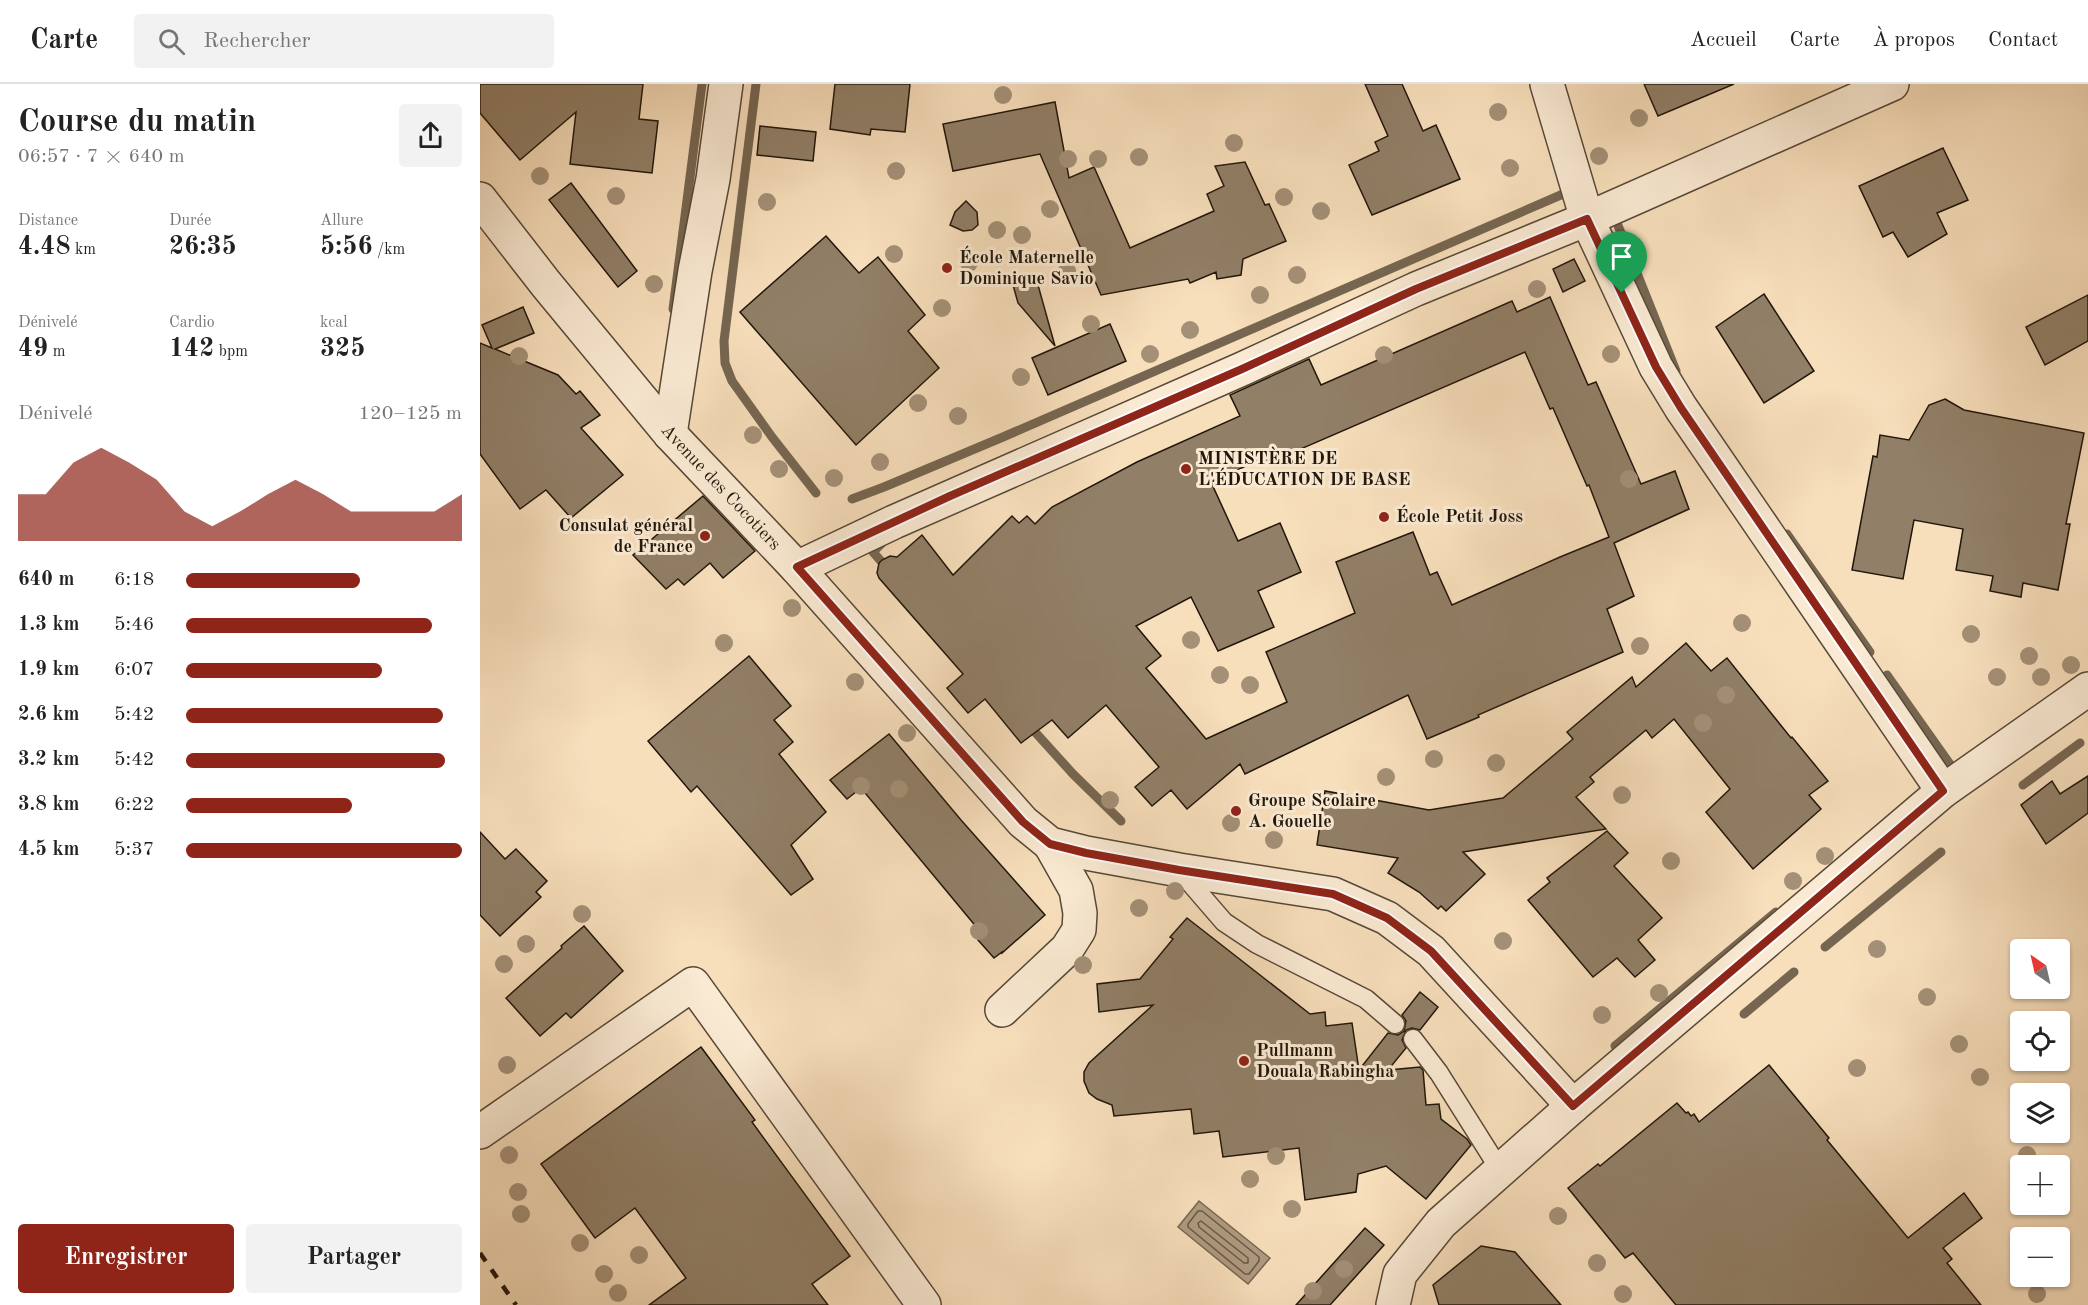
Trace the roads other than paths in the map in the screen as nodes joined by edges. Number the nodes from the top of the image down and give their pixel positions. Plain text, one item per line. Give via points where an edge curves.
1 (726, 84) edge
2 (1546, 84) edge
3 (1892, 84) edge
4 (480, 199) edge
5 (1587, 219) junction
6 (670, 434) junction
7 (797, 567) junction
8 (2088, 689) edge
9 (1943, 791) junction
10 (1050, 844) junction
11 (1179, 870) junction
12 (1002, 1010) dead end
13 (1395, 1023) dead end
14 (1413, 1039) dead end
15 (1573, 1106) junction
16 (480, 1132) edge
17 (1500, 1170) junction
18 (924, 1305) edge
19 (1393, 1305) edge

1 - 6 street
2 - 5 street
3 - 5 street
4 - 6 street, Avenue des Cocotiers
5 - 7 street via 1416,289
5 - 9 street via 1656,367 1681,408
6 - 7 street, Avenue des Cocotiers
7 - 10 street, Avenue des Cocotiers via 1023,822
8 - 9 street
9 - 15 street
10 - 11 street, Avenue des Cocotiers
10 - 12 street via 1076,890 1078,930 1067,949
11 - 13 lane via 1224,922 1257,944 1366,999
11 - 15 street, Avenue des Cocotiers via 1333,894 1387,918 1431,951
14 - 17 lane
15 - 17 street
16 - 18 street via 693,984
17 - 19 street via 1441,1223 1400,1274

